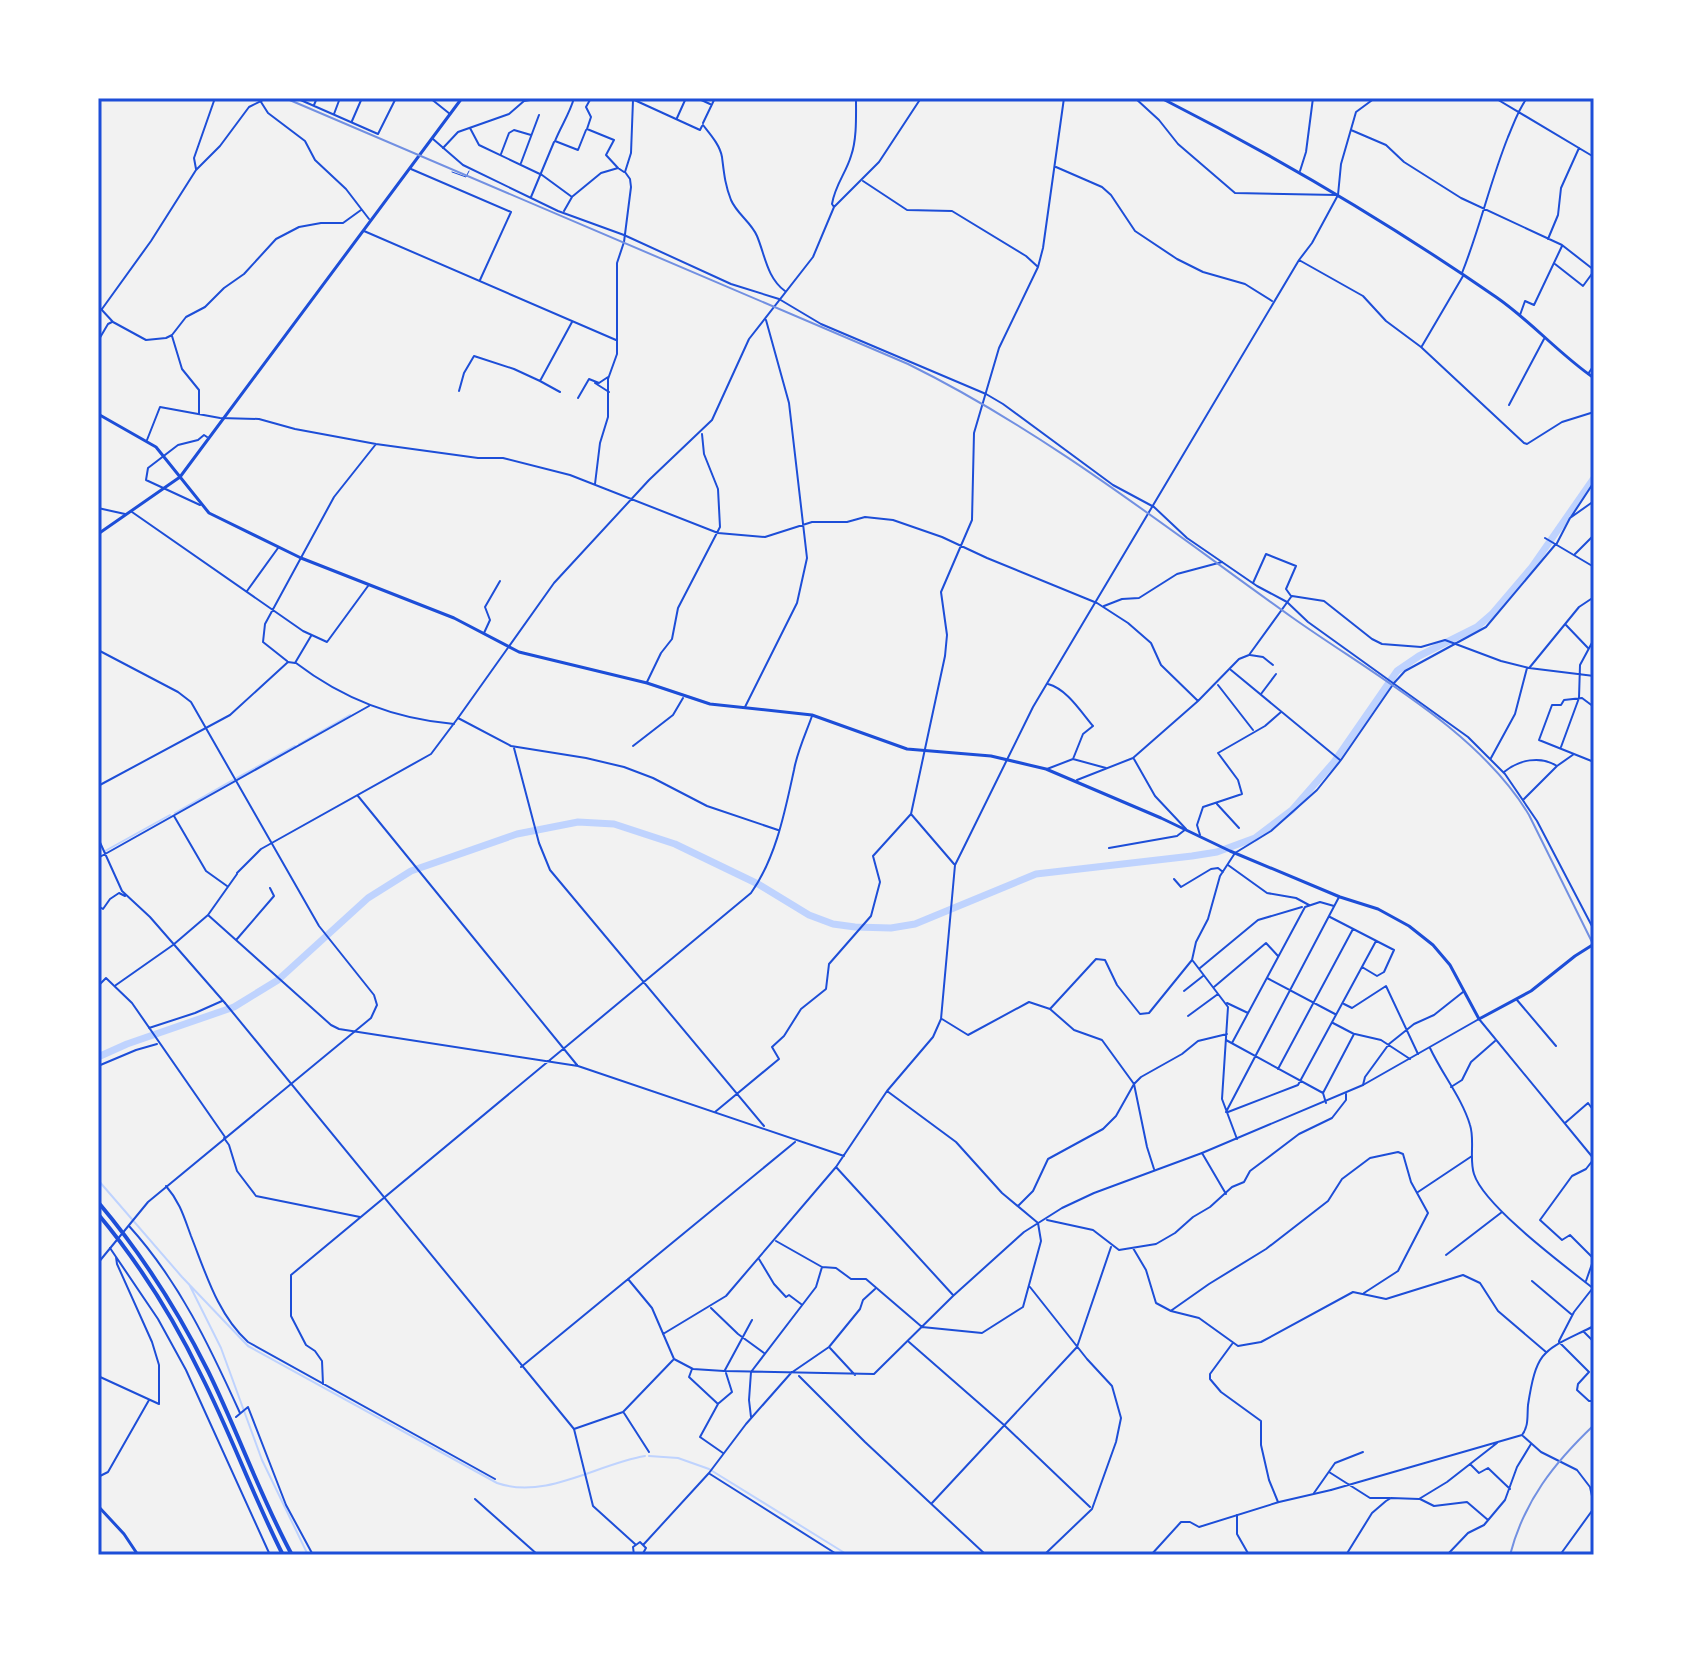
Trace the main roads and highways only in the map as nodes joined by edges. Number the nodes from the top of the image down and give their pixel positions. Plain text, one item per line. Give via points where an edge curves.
1 (462, 98) edge
2 (1161, 98) edge
3 (1594, 378) edge
4 (98, 414) edge
5 (180, 477) junction
6 (98, 534) edge
7 (1594, 944) edge
8 (98, 1202) edge
9 (98, 1214) edge
10 (99, 1508) edge
11 (138, 1555) edge
12 (283, 1555) edge
13 (292, 1555) edge

1 - 5 main road
2 - 3 main road via 1300,171 1462,275
4 - 5 main road via 147,440
5 - 6 main road
5 - 7 main road via 214,516 529,655 710,704 812,715 907,749 991,756 1077,780 1409,926 1450,965 1479,1019 1531,991
8 - 13 highway via 163,1291 196,1349
9 - 12 highway via 185,1343
10 - 11 main road

